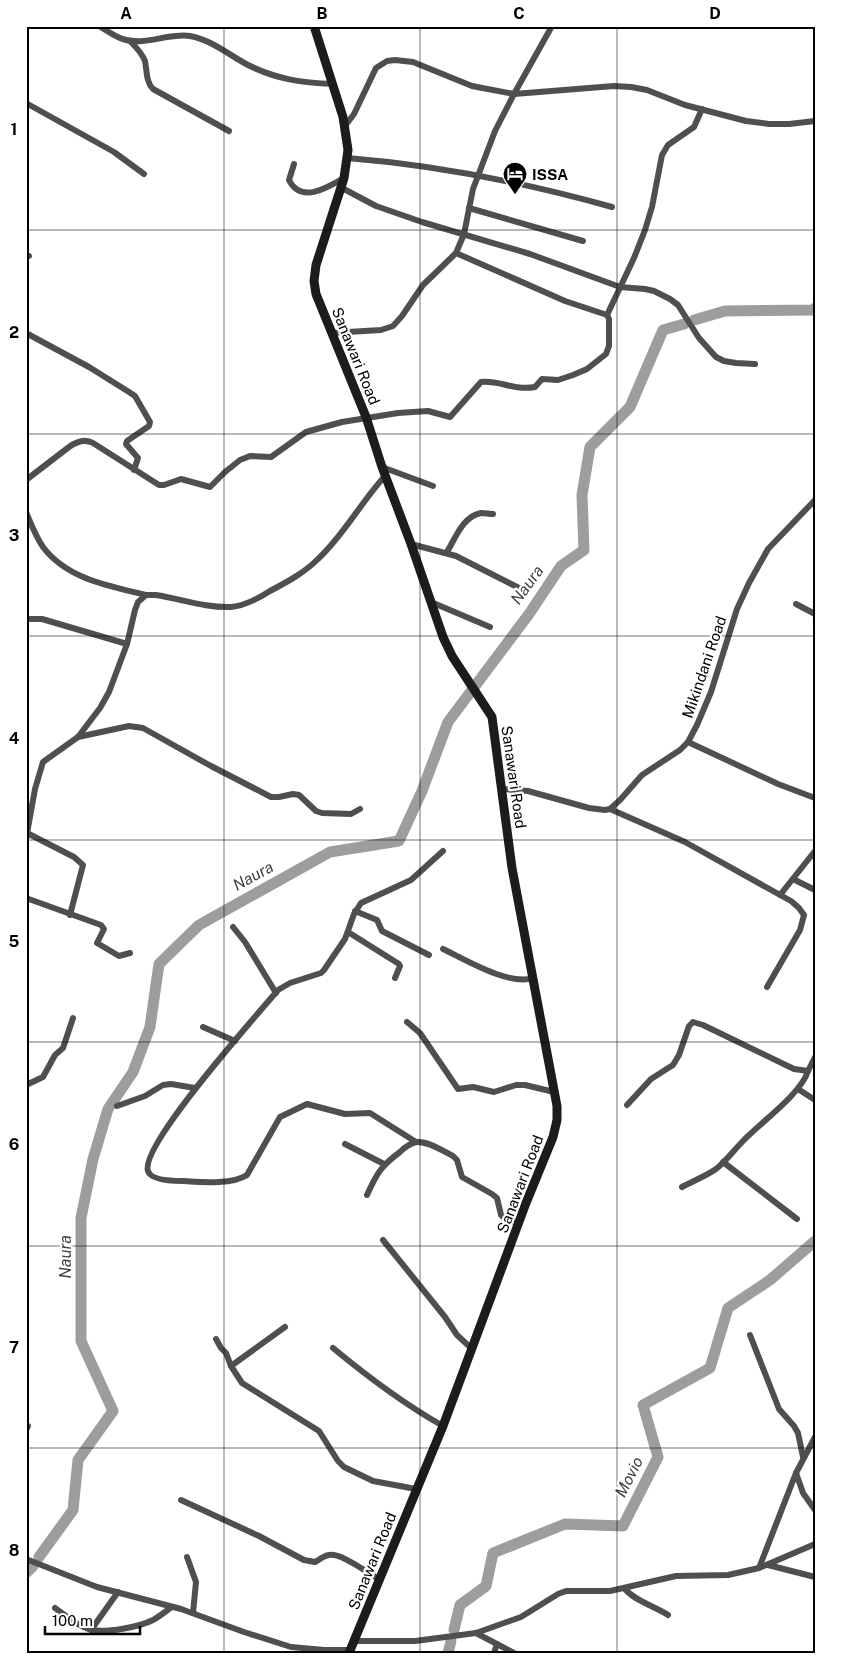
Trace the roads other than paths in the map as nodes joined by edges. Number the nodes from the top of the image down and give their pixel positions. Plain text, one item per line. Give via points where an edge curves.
1 (99, 26) edge
2 (314, 26) edge
3 (552, 26) edge
4 (130, 41) junction
5 (333, 84) junction
6 (514, 94) junction
7 (26, 103) edge
8 (702, 109) junction
9 (815, 121) edge
10 (345, 126) junction
11 (229, 131) dead end
12 (347, 158) junction
13 (294, 164) dead end
14 (144, 174) dead end
15 (478, 176) junction
16 (344, 178) junction
17 (342, 188) junction
18 (612, 207) dead end
19 (469, 208) junction
20 (464, 234) junction
21 (583, 241) dead end
22 (456, 253) junction
23 (620, 287) junction
24 (607, 315) junction
25 (26, 333) edge
26 (331, 333) junction
27 (755, 364) dead end
28 (366, 417) junction
29 (134, 470) junction
30 (384, 472) junction
31 (26, 480) edge
32 (433, 486) dead end
33 (815, 500) edge
34 (26, 512) edge
35 (493, 514) dead end
36 (411, 544) junction
37 (447, 552) junction
38 (519, 588) dead end
39 (146, 595) junction
40 (430, 602) junction
41 (796, 604) dead end
42 (815, 614) edge
43 (26, 619) edge
44 (490, 627) dead end
45 (126, 644) junction
46 (78, 737) junction
47 (688, 742) junction
48 (502, 789) junction
49 (815, 798) edge
50 (360, 809) dead end
51 (610, 809) junction
52 (29, 810) edge
53 (27, 836) edge
54 (443, 851) dead end
55 (815, 851) edge
56 (793, 879) junction
57 (815, 890) edge
58 (780, 895) junction
59 (26, 898) edge
60 (356, 911) junction
61 (70, 915) junction
62 (233, 927) dead end
63 (348, 932) junction
64 (443, 950) dead end
65 (130, 953) dead end
66 (429, 955) dead end
67 (395, 978) dead end
68 (533, 978) junction
69 (767, 986) dead end
70 (276, 993) junction
71 (73, 1018) dead end
72 (407, 1022) dead end
73 (202, 1027) dead end
74 (236, 1041) junction
75 (815, 1057) edge
76 (808, 1071) junction
77 (26, 1085) edge
78 (195, 1088) junction
79 (798, 1088) junction
80 (554, 1092) junction
81 (815, 1100) edge
82 (627, 1105) dead end
83 (117, 1106) dead end
84 (416, 1142) junction
85 (345, 1144) dead end
86 (723, 1162) junction
87 (384, 1164) junction
88 (682, 1187) dead end
89 (367, 1195) dead end
90 (798, 1219) dead end
91 (519, 1224) junction
92 (383, 1240) dead end
93 (285, 1327) dead end
94 (750, 1335) dead end
95 (216, 1339) dead end
96 (334, 1348) dead end
97 (471, 1348) junction
98 (231, 1366) junction
99 (443, 1426) junction
100 (815, 1437) edge
101 (803, 1457) junction
102 (796, 1472) junction
103 (416, 1489) junction
104 (181, 1500) dead end
105 (815, 1510) edge
106 (815, 1544) edge
107 (187, 1557) dead end
108 (26, 1559) edge
109 (766, 1565) junction
110 (759, 1568) junction
111 (815, 1577) edge
112 (379, 1580) junction
113 (625, 1589) junction
114 (118, 1592) junction
115 (172, 1607) junction
116 (55, 1608) dead end
117 (193, 1614) junction
118 (668, 1615) dead end
119 (91, 1630) junction
120 (476, 1633) junction
121 (497, 1644) junction
122 (351, 1648) edge
123 (494, 1653) edge
124 (514, 1653) edge

1 - 4 street
2 - 5 street, Sanawari Road
3 - 6 street
4 - 5 street via 191,36 282,79
4 - 11 street via 141,54 153,90
5 - 10 street, Sanawari Road
6 - 8 street via 631,87
6 - 10 street via 472,86 413,62 388,61 376,68
6 - 15 street via 495,131
7 - 14 street via 114,152
8 - 9 street via 769,124
8 - 23 street via 694,127 668,145 662,155 645,230
10 - 12 street, Sanawari Road
12 - 15 street
12 - 16 street, Sanawari Road
13 - 16 street via 289,180 296,190 309,194
15 - 18 street
15 - 19 street
16 - 17 street, Sanawari Road
17 - 20 street via 376,206
17 - 26 street, Sanawari Road via 314,275 316,294
19 - 20 street
19 - 21 street
20 - 22 street
20 - 23 street
22 - 24 street via 566,301
22 - 26 street via 423,285 393,326 381,330
23 - 24 street
23 - 27 street via 645,289 670,299 678,305 699,338 716,357 736,364
24 - 28 street via 608,351 587,369 558,380 542,379 535,387 529,388 482,382 450,417 420,411
25 - 29 street via 135,396 150,422 126,444 138,458
26 - 28 street, Sanawari Road
28 - 29 street via 306,432 271,457 245,457 210,487 181,478 159,485
28 - 30 street, Sanawari Road
29 - 31 street via 86,440 68,447
30 - 32 street
30 - 36 street, Sanawari Road
30 - 39 street via 326,551 291,580 263,596 234,606 220,607
33 - 47 street, Mikindani Road via 768,549 748,583 711,692
34 - 39 street via 44,548 73,573 106,586
35 - 37 street via 481,513 467,521
36 - 37 street
36 - 40 street, Sanawari Road
37 - 38 street
39 - 45 street via 138,602
40 - 44 street
40 - 48 street, Sanawari Road via 452,656 492,717
41 - 42 street
43 - 45 street via 42,619
45 - 46 street via 109,692
46 - 50 street via 129,726 143,728 271,797 299,795 322,813 350,814
46 - 52 street via 43,762
47 - 49 street
47 - 51 street, Mikindani Road via 642,775
48 - 51 street via 528,791 589,808
48 - 68 street, Sanawari Road
51 - 58 street via 685,842
52 - 53 street
53 - 61 street via 74,857 83,865
54 - 60 street via 411,880 364,900
55 - 56 street
56 - 57 street
56 - 58 street
58 - 69 street via 799,908 804,915 803,923
59 - 61 street
60 - 63 street
60 - 66 street via 377,920 382,931
61 - 65 street via 103,926 97,941 99,944 119,956
62 - 70 street
63 - 67 street via 399,964
63 - 70 street via 321,973 286,985
64 - 68 street via 510,978
68 - 80 street, Sanawari Road
70 - 74 street
71 - 77 street via 63,1048 55,1055 43,1077
72 - 80 street via 420,1033 458,1089 473,1087 494,1092 525,1085
73 - 74 street
74 - 78 street
75 - 76 street
76 - 79 street
76 - 82 street via 794,1069 693,1022 673,1065 651,1079
78 - 83 street via 166,1084
78 - 84 street via 156,1147 147,1170 153,1177 196,1182 246,1177 280,1117 307,1104 345,1114 370,1113
79 - 81 street
79 - 86 street
80 - 91 street, Sanawari Road via 556,1127
84 - 87 street
84 - 91 street via 453,1156 462,1177 492,1194 499,1203 500,1215
85 - 87 street
86 - 88 street
86 - 90 street
87 - 89 street
91 - 97 street, Sanawari Road
92 - 97 street via 457,1335
93 - 98 street
94 - 101 street via 780,1409 798,1433
95 - 98 street
96 - 99 street via 383,1388
97 - 99 street, Sanawari Road
98 - 103 street via 247,1387 319,1431 344,1467 373,1481
99 - 103 street, Sanawari Road
100 - 101 street
101 - 102 street
102 - 105 street via 803,1493
102 - 110 street
103 - 112 street, Sanawari Road
104 - 112 street via 304,1560 314,1562 334,1554
106 - 109 street
107 - 117 street via 196,1582
108 - 114 street via 88,1584
109 - 110 street
109 - 111 street
110 - 113 street via 728,1575 676,1576
112 - 122 street, Sanawari Road
113 - 118 street
113 - 120 street via 566,1591 521,1618
114 - 115 street
114 - 119 street
115 - 117 street
115 - 119 street via 142,1624
116 - 119 street
117 - 122 street via 297,1648
120 - 121 street
120 - 122 street
121 - 123 street
121 - 124 street

